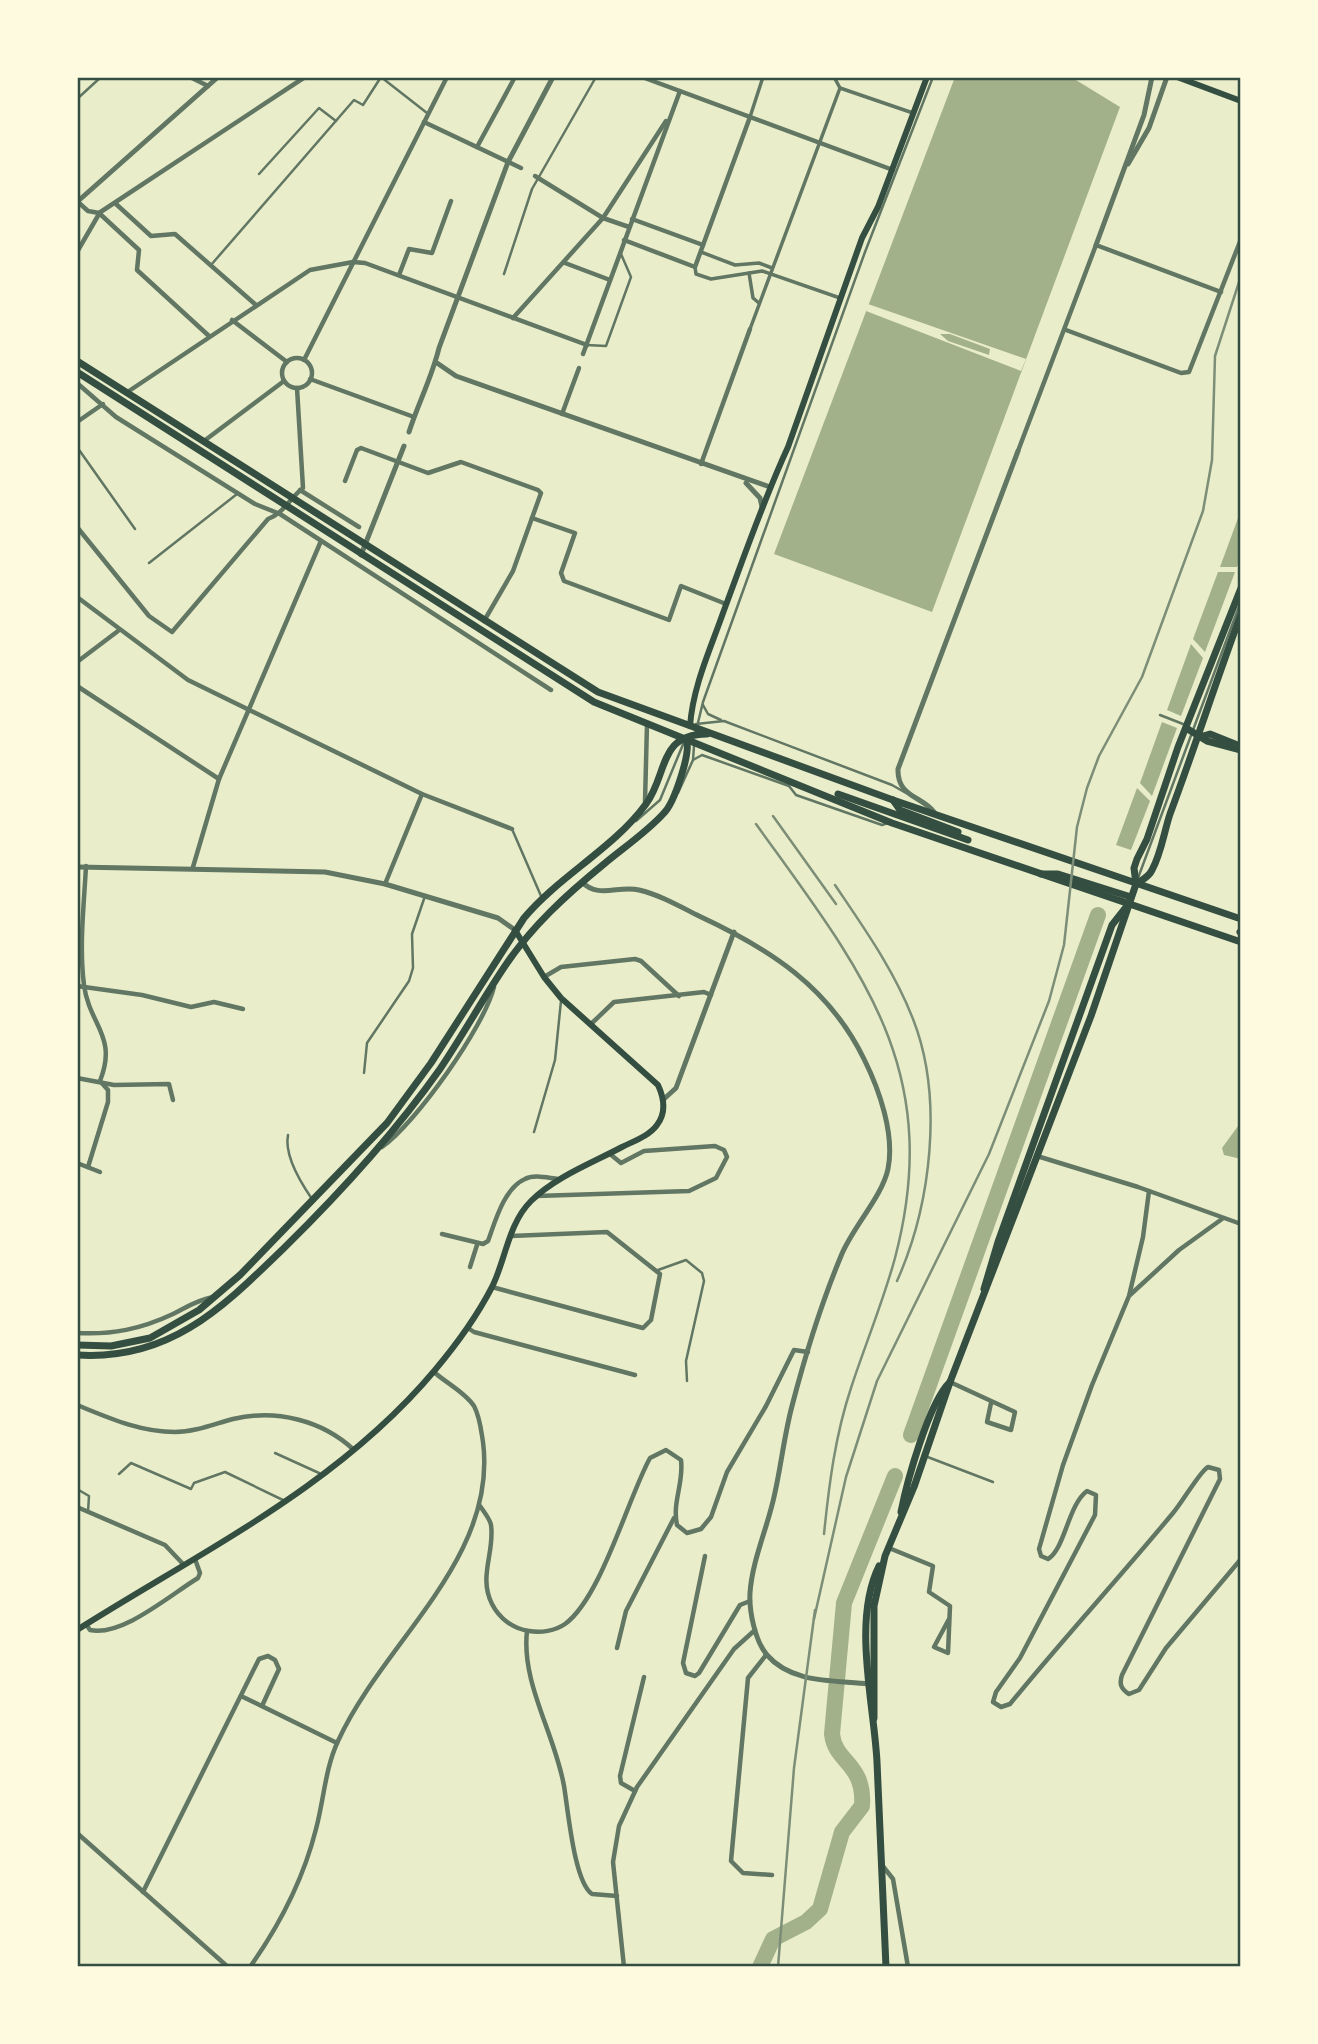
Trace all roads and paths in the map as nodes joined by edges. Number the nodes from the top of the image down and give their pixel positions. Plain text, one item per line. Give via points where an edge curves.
1 (101, 77) edge
2 (190, 77) edge
3 (218, 77) edge
4 (305, 77) edge
5 (381, 77) edge
6 (447, 77) edge
7 (515, 77) edge
8 (553, 77) edge
9 (596, 77) edge
10 (642, 77) edge
11 (664, 77) edge
12 (764, 77) edge
13 (834, 77) edge
14 (927, 77) edge
15 (933, 77) edge
16 (1152, 77) edge
17 (1167, 77) edge
18 (1177, 77) edge
19 (648, 79) junction
20 (208, 86) junction
21 (839, 88) junction
22 (680, 91) junction
23 (77, 99) edge
24 (1241, 102) edge
25 (673, 112) junction
26 (914, 113) junction
27 (428, 114) junction
28 (750, 117) junction
29 (336, 121) junction
30 (425, 122) junction
31 (820, 143) junction
32 (477, 147) junction
33 (508, 162) junction
34 (521, 168) dead end
35 (892, 170) junction
36 (260, 174) dead end
37 (537, 177) junction
38 (1119, 179) junction
39 (451, 201) dead end
40 (77, 202) edge
41 (116, 204) junction
42 (99, 213) junction
43 (603, 218) junction
44 (632, 219) junction
45 (629, 227) junction
46 (1241, 239) edge
47 (624, 240) junction
48 (703, 245) junction
49 (1096, 245) junction
50 (77, 252) edge
51 (620, 252) junction
52 (701, 252) junction
53 (353, 262) junction
54 (565, 263) junction
55 (211, 265) junction
56 (695, 267) junction
57 (773, 268) junction
58 (749, 273) junction
59 (771, 273) junction
60 (504, 274) dead end
61 (398, 275) junction
62 (610, 280) junction
63 (1221, 292) junction
64 (457, 298) junction
65 (840, 298) junction
66 (759, 304) junction
67 (256, 305) junction
68 (513, 318) junction
69 (232, 320) junction
70 (750, 329) joint
71 (1066, 330) junction
72 (209, 336) junction
73 (587, 345) junction
74 (583, 354) dead end
75 (304, 360) junction
76 (77, 362) edge
77 (287, 362) junction
78 (436, 363) junction
79 (579, 368) dead end
80 (77, 372) edge
81 (310, 379) junction
82 (284, 381) junction
83 (77, 383) edge
84 (297, 387) junction
85 (126, 393) junction
86 (103, 404) junction
87 (562, 415) junction
88 (414, 417) junction
89 (77, 422) edge
90 (409, 432) dead end
91 (202, 442) junction
92 (404, 446) dead end
93 (77, 447) edge
94 (1018, 451) joint
95 (398, 461) junction
96 (701, 465) junction
97 (744, 480) junction
98 (345, 481) dead end
99 (770, 487) junction
100 (300, 490) junction
101 (237, 494) junction
102 (290, 498) junction
103 (285, 506) junction
104 (762, 507) junction
105 (280, 514) junction
106 (532, 518) junction
107 (77, 527) edge
108 (359, 527) dead end
109 (135, 529) dead end
110 (321, 541) junction
111 (365, 546) junction
112 (361, 555) junction
113 (149, 563) dead end
114 (1241, 588) edge
115 (77, 597) edge
116 (1241, 601) edge
117 (726, 604) junction
118 (1241, 614) edge
119 (484, 621) junction
120 (118, 631) junction
121 (77, 662) edge
122 (77, 686) edge
123 (551, 690) dead end
124 (703, 702) junction
125 (248, 712) junction
126 (1160, 715) dead end
127 (724, 721) junction
128 (647, 723) junction
129 (1191, 729) junction
130 (694, 733) junction
131 (686, 739) junction
132 (1241, 748) edge
133 (1186, 751) junction
134 (690, 760) junction
135 (780, 776) junction
136 (219, 779) junction
137 (789, 786) junction
138 (820, 791) junction
139 (422, 794) junction
140 (911, 798) junction
141 (893, 800) junction
142 (644, 807) junction
143 (934, 812) junction
144 (892, 822) junction
145 (512, 829) joint
146 (86, 866) junction
147 (77, 867) edge
148 (193, 867) junction
149 (1035, 874) junction
150 (582, 882) junction
151 (385, 884) junction
152 (1136, 884) junction
153 (543, 896) junction
154 (425, 897) junction
155 (1131, 897) junction
156 (1128, 905) junction
157 (1241, 919) edge
158 (515, 930) junction
159 (734, 932) junction
160 (1241, 942) edge
161 (523, 943) junction
162 (544, 977) junction
163 (77, 986) edge
164 (84, 988) junction
165 (711, 995) junction
166 (679, 996) junction
167 (561, 998) junction
168 (243, 1009) dead end
169 (591, 1024) junction
170 (364, 1073) dead end
171 (77, 1078) edge
172 (100, 1081) junction
173 (664, 1100) junction
174 (173, 1101) dead end
175 (534, 1132) dead end
176 (288, 1135) dead end
177 (610, 1154) junction
178 (1037, 1156) junction
179 (77, 1163) edge
180 (88, 1167) junction
181 (100, 1172) dead end
182 (561, 1179) junction
183 (1149, 1191) junction
184 (536, 1196) junction
185 (314, 1201) junction
186 (1222, 1219) junction
187 (1241, 1224) edge
188 (442, 1234) dead end
189 (511, 1236) junction
190 (477, 1245) junction
191 (470, 1267) dead end
192 (658, 1270) junction
193 (492, 1287) junction
194 (984, 1293) junction
195 (214, 1296) junction
196 (1129, 1296) junction
197 (467, 1327) junction
198 (77, 1333) edge
199 (77, 1345) edge
200 (809, 1352) junction
201 (77, 1355) edge
202 (434, 1372) junction
203 (635, 1375) dead end
204 (687, 1381) dead end
205 (950, 1382) junction
206 (991, 1403) junction
207 (77, 1405) edge
208 (355, 1450) junction
209 (275, 1453) dead end
210 (925, 1456) junction
211 (119, 1474) dead end
212 (323, 1476) junction
213 (993, 1482) dead end
214 (77, 1489) edge
215 (286, 1502) junction
216 (481, 1506) junction
217 (77, 1507) edge
218 (88, 1512) junction
219 (675, 1517) junction
220 (899, 1519) junction
221 (888, 1547) junction
222 (705, 1556) dead end
223 (195, 1558) junction
224 (1241, 1559) edge
225 (184, 1565) junction
226 (750, 1601) junction
227 (949, 1619) junction
228 (86, 1624) junction
229 (756, 1629) junction
230 (77, 1630) edge
231 (527, 1631) junction
232 (617, 1648) dead end
233 (766, 1654) junction
234 (644, 1677) dead end
235 (873, 1684) junction
236 (242, 1696) junction
237 (262, 1706) junction
238 (337, 1743) junction
239 (635, 1791) junction
240 (77, 1833) edge
241 (881, 1865) junction
242 (772, 1875) dead end
243 (143, 1892) junction
244 (617, 1896) junction
245 (228, 1967) edge
246 (250, 1967) edge
247 (624, 1967) edge
248 (886, 1967) edge
249 (908, 1967) edge

1 - 23 lane
2 - 20 street
3 - 20 street
4 - 41 street
5 - 27 lane
5 - 29 lane via 363,105 354,100
6 - 27 street
7 - 32 street
8 - 33 street
9 - 37 lane
10 - 19 street
11 - 19 street
12 - 28 street
13 - 21 street
14 - 26 main road
15 - 124 lane
16 - 38 street via 1144,115
17 - 38 street via 1149,128
18 - 24 main road
19 - 22 street
20 - 40 street
21 - 26 street
21 - 31 street
22 - 25 street
22 - 28 street
25 - 43 street
25 - 44 street
26 - 35 main road
27 - 30 street
28 - 31 street
28 - 48 street
29 - 36 lane via 319,108
29 - 55 lane
30 - 32 street
30 - 53 street
31 - 35 street
31 - 57 street
32 - 33 street
33 - 34 street
33 - 64 street
35 - 65 main road
37 - 43 street
37 - 60 lane
38 - 49 street
39 - 61 street via 432,253 409,249
40 - 42 street
41 - 42 street
41 - 55 street via 151,236 175,234
42 - 50 street
42 - 72 street via 140,253 137,270
43 - 45 street
43 - 54 street
44 - 45 street
44 - 48 street
45 - 47 street
46 - 63 street
47 - 51 street
47 - 56 street
48 - 52 street
49 - 63 street
49 - 71 street
51 - 62 street
51 - 73 lane via 631,276 606,346
52 - 56 street
52 - 57 street via 735,264 759,263
53 - 61 street
53 - 67 street via 310,270
53 - 75 street
54 - 62 street
54 - 68 street
55 - 67 street
56 - 58 street via 695,274 711,279
57 - 59 street
58 - 59 street
58 - 66 street via 753,298
59 - 65 street
59 - 66 street
61 - 64 street
62 - 73 street
63 - 71 street via 1193,368 1183,373
64 - 68 street
64 - 78 street
65 - 99 main road
66 - 70 street
67 - 69 street
68 - 73 street
69 - 72 street
69 - 77 street
70 - 96 street
71 - 94 street
72 - 85 street
73 - 74 street
75 - 77 street
75 - 81 street via 310,366
76 - 85 main road
77 - 82 street via 282,369
78 - 87 street via 456,376
78 - 88 street
79 - 87 street
80 - 103 main road
81 - 84 street
81 - 88 street
82 - 84 street
82 - 91 street
83 - 86 street
84 - 100 street via 304,486
85 - 91 main road
86 - 89 street
86 - 101 street via 116,417
87 - 96 street
88 - 90 street
91 - 102 main road
92 - 95 street
93 - 109 lane
94 - 140 street via 899,765 899,779
95 - 98 street via 361,448
95 - 106 street via 428,473 461,462 538,489 541,493
95 - 111 street
96 - 97 street
97 - 99 street
97 - 104 street
99 - 104 main road
100 - 102 street
100 - 108 street
101 - 105 street
101 - 113 lane
102 - 103 street
102 - 111 main road
103 - 105 street
103 - 112 main road
104 - 117 main road
105 - 107 street via 268,519 172,632 149,616
105 - 110 street
106 - 117 street via 575,533 561,573 564,581 669,620 681,586
106 - 119 street via 513,571
110 - 123 street
110 - 125 street
111 - 112 street
111 - 119 main road
112 - 128 main road via 573,691
114 - 129 main road
115 - 120 street
116 - 129 lane
117 - 130 main road via 692,698
118 - 129 main road
119 - 130 main road via 597,692
120 - 121 street
120 - 125 street via 188,680
122 - 136 street
124 - 127 lane via 708,714
124 - 130 lane
125 - 136 street
125 - 139 street
126 - 129 lane
127 - 130 lane
127 - 140 lane via 892,785
128 - 131 main road
128 - 142 street
129 - 132 main road via 1212,743
129 - 133 lane
129 - 133 lane
129 - 152 main road via 1135,865
129 - 152 main road via 1152,871
130 - 131 main road
130 - 131 main road
130 - 134 main road
130 - 135 main road via 704,747
130 - 141 main road via 719,735
131 - 134 main road
131 - 142 main road via 672,746
131 - 153 lane via 656,804
133 - 152 lane
134 - 137 lane via 707,755
134 - 150 main road via 664,813
135 - 137 lane
135 - 138 main road
136 - 148 street
137 - 144 lane via 796,795 836,809 882,825
138 - 141 main road via 968,838 900,810
138 - 144 main road
139 - 145 street
139 - 151 street
140 - 143 street
141 - 143 main road
142 - 153 main road
143 - 152 main road
144 - 149 main road
145 - 153 lane
146 - 147 street
146 - 148 street
146 - 164 street
148 - 151 street via 325,872
149 - 155 main road via 1058,874
149 - 156 main road
150 - 159 street via 596,891 625,888 653,895
150 - 161 main road via 541,919
151 - 154 street
152 - 155 main road
152 - 157 main road
153 - 158 main road
154 - 158 street via 498,918
154 - 170 lane via 412,934 409,981 368,1043
155 - 156 main road
156 - 160 main road
156 - 178 main road
156 - 194 main road via 1112,925 998,1241
158 - 161 main road
158 - 185 main road via 387,1123
159 - 165 street
159 - 200 street via 808,981 838,1013 865,1060 886,1125 888,1170 846,1243
161 - 162 main road
161 - 201 main road via 440,1068 378,1149 293,1240 205,1320 149,1348
162 - 166 street via 561,967 635,959
162 - 167 main road
163 - 164 street
164 - 168 street via 191,1007 214,1002
164 - 172 street via 107,1048 108,1062
165 - 166 street
165 - 173 street via 676,1088
166 - 169 street via 614,1002
167 - 169 main road
167 - 175 lane via 555,1060
169 - 173 main road via 651,1077
171 - 172 street
172 - 174 street via 169,1084
172 - 180 street via 108,1090 108,1102
173 - 177 main road via 656,1128
176 - 185 lane via 289,1151
177 - 182 main road
177 - 184 street via 621,1163 643,1151 715,1146 727,1157 716,1178 689,1191
178 - 183 street
178 - 194 main road
179 - 180 street
180 - 181 street
182 - 184 main road
182 - 190 street via 532,1177 519,1183 508,1196 488,1241
183 - 186 street
183 - 196 street
184 - 189 main road
185 - 195 main road
186 - 187 street
186 - 196 street via 1179,1250
188 - 190 street
189 - 192 street via 607,1232
189 - 193 main road
190 - 191 street
192 - 193 street via 661,1279 656,1302 643,1328
192 - 204 lane via 686,1260 702,1273 686,1361
193 - 197 main road
194 - 205 main road
195 - 198 street via 120,1333
195 - 199 main road via 150,1338 111,1346
196 - 224 street via 1063,1465 1039,1549 1041,1556 1048,1559 1053,1555 1087,1491 1096,1495 1094,1515 993,1702 1001,1707 1010,1704 1208,1467 1219,1471 1220,1479 1122,1675 1124,1691 1139,1690 1174,1639
197 - 202 main road
197 - 203 street
200 - 219 street via 793,1350 727,1472 705,1525 687,1533
200 - 226 street via 791,1408
202 - 208 main road
202 - 216 street via 469,1400 478,1416 485,1468
205 - 206 street via 987,1396
205 - 210 main road
205 - 220 main road via 920,1448
206 - 206 street via 1015,1412 1011,1430 987,1422
207 - 208 street via 137,1428 181,1432 248,1416 276,1415 328,1431
208 - 212 main road
209 - 212 lane
210 - 213 lane
210 - 220 main road
211 - 215 lane via 131,1463 191,1489 194,1483 225,1472
212 - 215 main road
214 - 218 lane via 89,1496
215 - 223 main road
216 - 231 street via 491,1526 485,1575 489,1598 501,1617
216 - 238 street via 455,1563 365,1692
217 - 218 street
218 - 225 street via 165,1545
219 - 231 street via 681,1460 674,1452 662,1450 646,1465 606,1560 578,1610 554,1629
219 - 232 street via 626,1611
220 - 221 main road
221 - 227 street via 933,1566 929,1592 950,1606
221 - 235 main road via 872,1579 867,1605
222 - 226 street via 683,1663 686,1673 699,1673 740,1605
223 - 225 main road
223 - 228 street via 198,1578 119,1629 97,1632
225 - 228 main road
226 - 229 street
227 - 227 street via 948,1641 948,1653 934,1647
228 - 230 main road
229 - 233 street
229 - 239 street via 734,1649
231 - 244 street via 525,1660 559,1754 580,1875 592,1894
233 - 235 street via 793,1674
233 - 242 street via 748,1678 731,1861 743,1872
234 - 239 street via 620,1776 621,1783
235 - 241 main road
236 - 237 street
236 - 237 street via 259,1659 268,1656 279,1669
236 - 243 street
237 - 238 street
238 - 246 street via 312,1844 274,1932
239 - 244 street via 615,1846
240 - 243 street
241 - 248 main road
241 - 249 street via 893,1879
243 - 245 street
244 - 247 street

